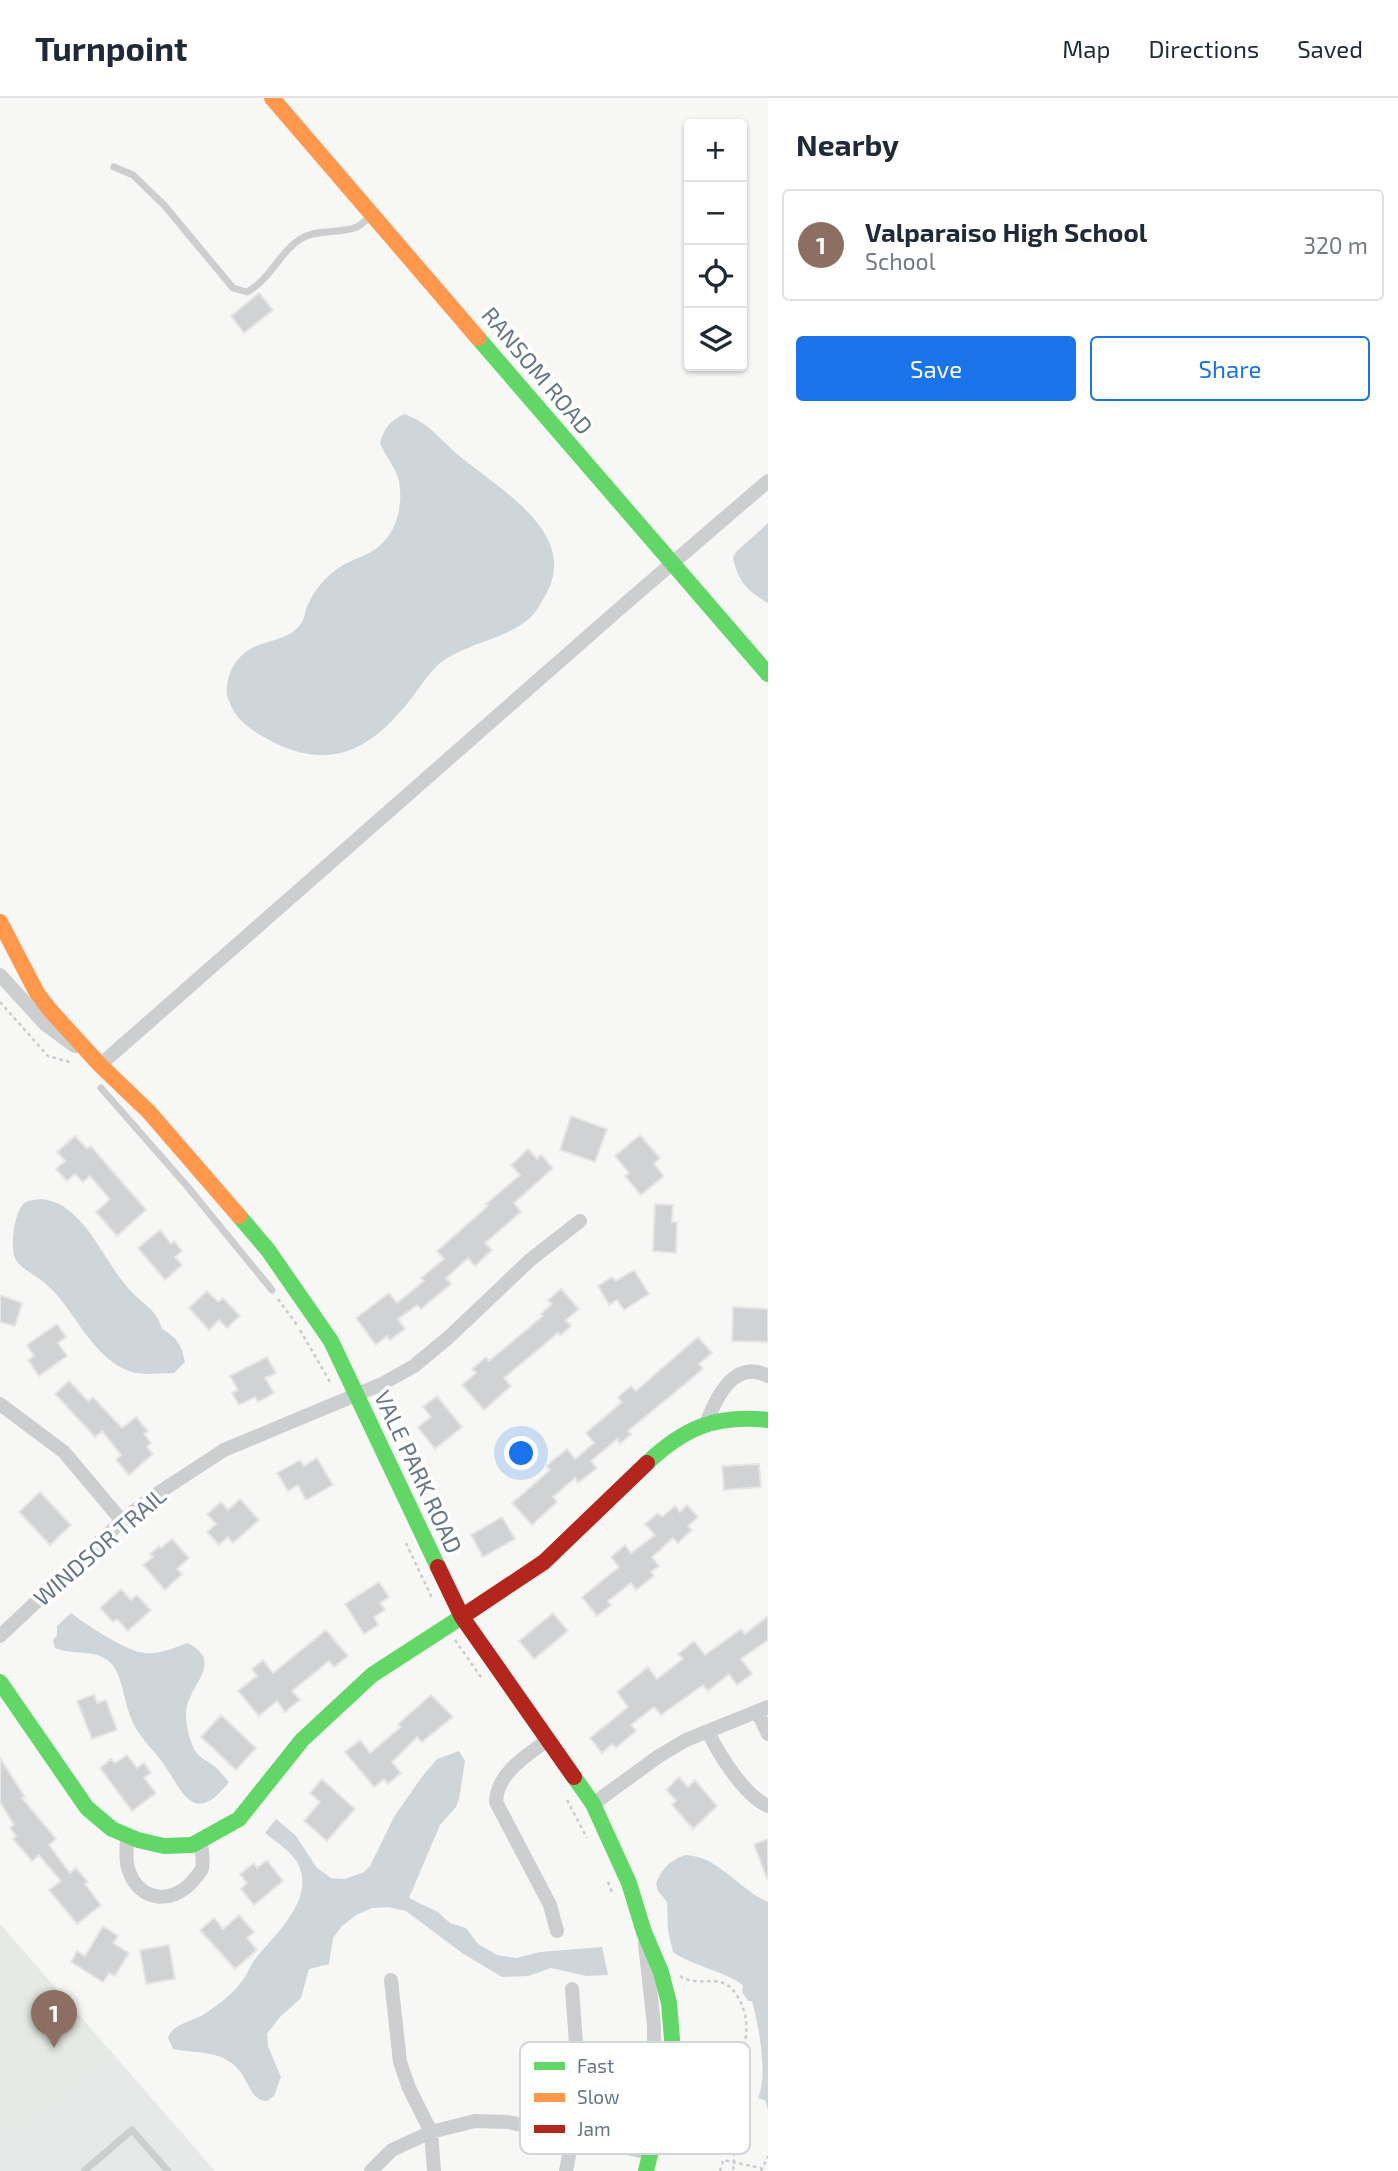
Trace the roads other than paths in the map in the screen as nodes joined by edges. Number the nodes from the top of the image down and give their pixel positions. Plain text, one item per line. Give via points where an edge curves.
1 (272, 98) edge
2 (114, 166) dead end
3 (373, 215) junction
4 (768, 481) edge
5 (671, 564) junction
6 (768, 674) edge
7 (0, 922) edge
8 (13, 945) junction
9 (0, 957) edge
10 (0, 975) edge
11 (100, 1065) junction
12 (101, 1088) dead end
13 (201, 1173) junction
14 (187, 1186) junction
15 (580, 1221) dead end
16 (272, 1290) road end
17 (768, 1376) edge
18 (356, 1394) junction
19 (0, 1404) edge
20 (768, 1420) edge
21 (706, 1424) junction
22 (122, 1521) junction
23 (462, 1617) junction
24 (0, 1636) edge
25 (0, 1682) edge
26 (763, 1709) edge
27 (708, 1731) junction
28 (768, 1734) edge
29 (548, 1740) junction
30 (593, 1804) junction
31 (768, 1806) edge
32 (127, 1835) junction
33 (201, 1840) junction
34 (557, 1931) dead end
35 (391, 1980) dead end
36 (572, 1989) dead end
37 (576, 2042) edge
38 (672, 2042) edge
39 (520, 2124) edge
40 (431, 2132) junction
41 (84, 2171) edge
42 (168, 2171) edge
43 (371, 2171) edge
44 (434, 2171) edge

1 - 3 street, RANSOM ROAD
2 - 3 lane via 133,175 164,205 233,288 247,292 301,239 357,227
3 - 5 street, RANSOM ROAD
4 - 5 street
5 - 6 street, RANSOM ROAD
5 - 11 street
7 - 8 street, VALE PARK ROAD
8 - 9 street
8 - 11 street, VALE PARK ROAD via 37,993
10 - 11 street, VALE PARK ROAD via 45,1024
11 - 13 street, VALE PARK ROAD via 149,1112
12 - 14 lane
13 - 14 lane
13 - 18 street, VALE PARK ROAD via 290,1281 331,1341
14 - 16 lane
15 - 18 street, WINDSOR TRAIL via 530,1260 433,1351 399,1375
17 - 21 street via 746,1371 734,1377 722,1389
18 - 22 street, WINDSOR TRAIL via 224,1450
18 - 23 street, VALE PARK ROAD
19 - 22 street via 64,1452
20 - 21 street via 737,1418
21 - 23 street via 668,1443 544,1562
22 - 24 street, WINDSOR TRAIL
23 - 29 street, VALE PARK ROAD
23 - 33 street via 372,1675 302,1740 239,1819
25 - 32 street via 87,1808
26 - 27 street
26 - 28 street
27 - 30 street via 672,1748
27 - 31 street via 723,1761 756,1799
29 - 30 street, VALE PARK ROAD
29 - 34 street via 511,1769 496,1802 550,1905
30 - 38 street, VALE PARK ROAD via 661,1972
32 - 33 street via 164,1846
32 - 33 street via 127,1868 135,1883 162,1898 175,1896 202,1869
35 - 40 street via 400,2062
36 - 37 street
39 - 40 street via 475,2121
40 - 43 street via 392,2150
40 - 44 street
41 - 42 lane via 132,2130

